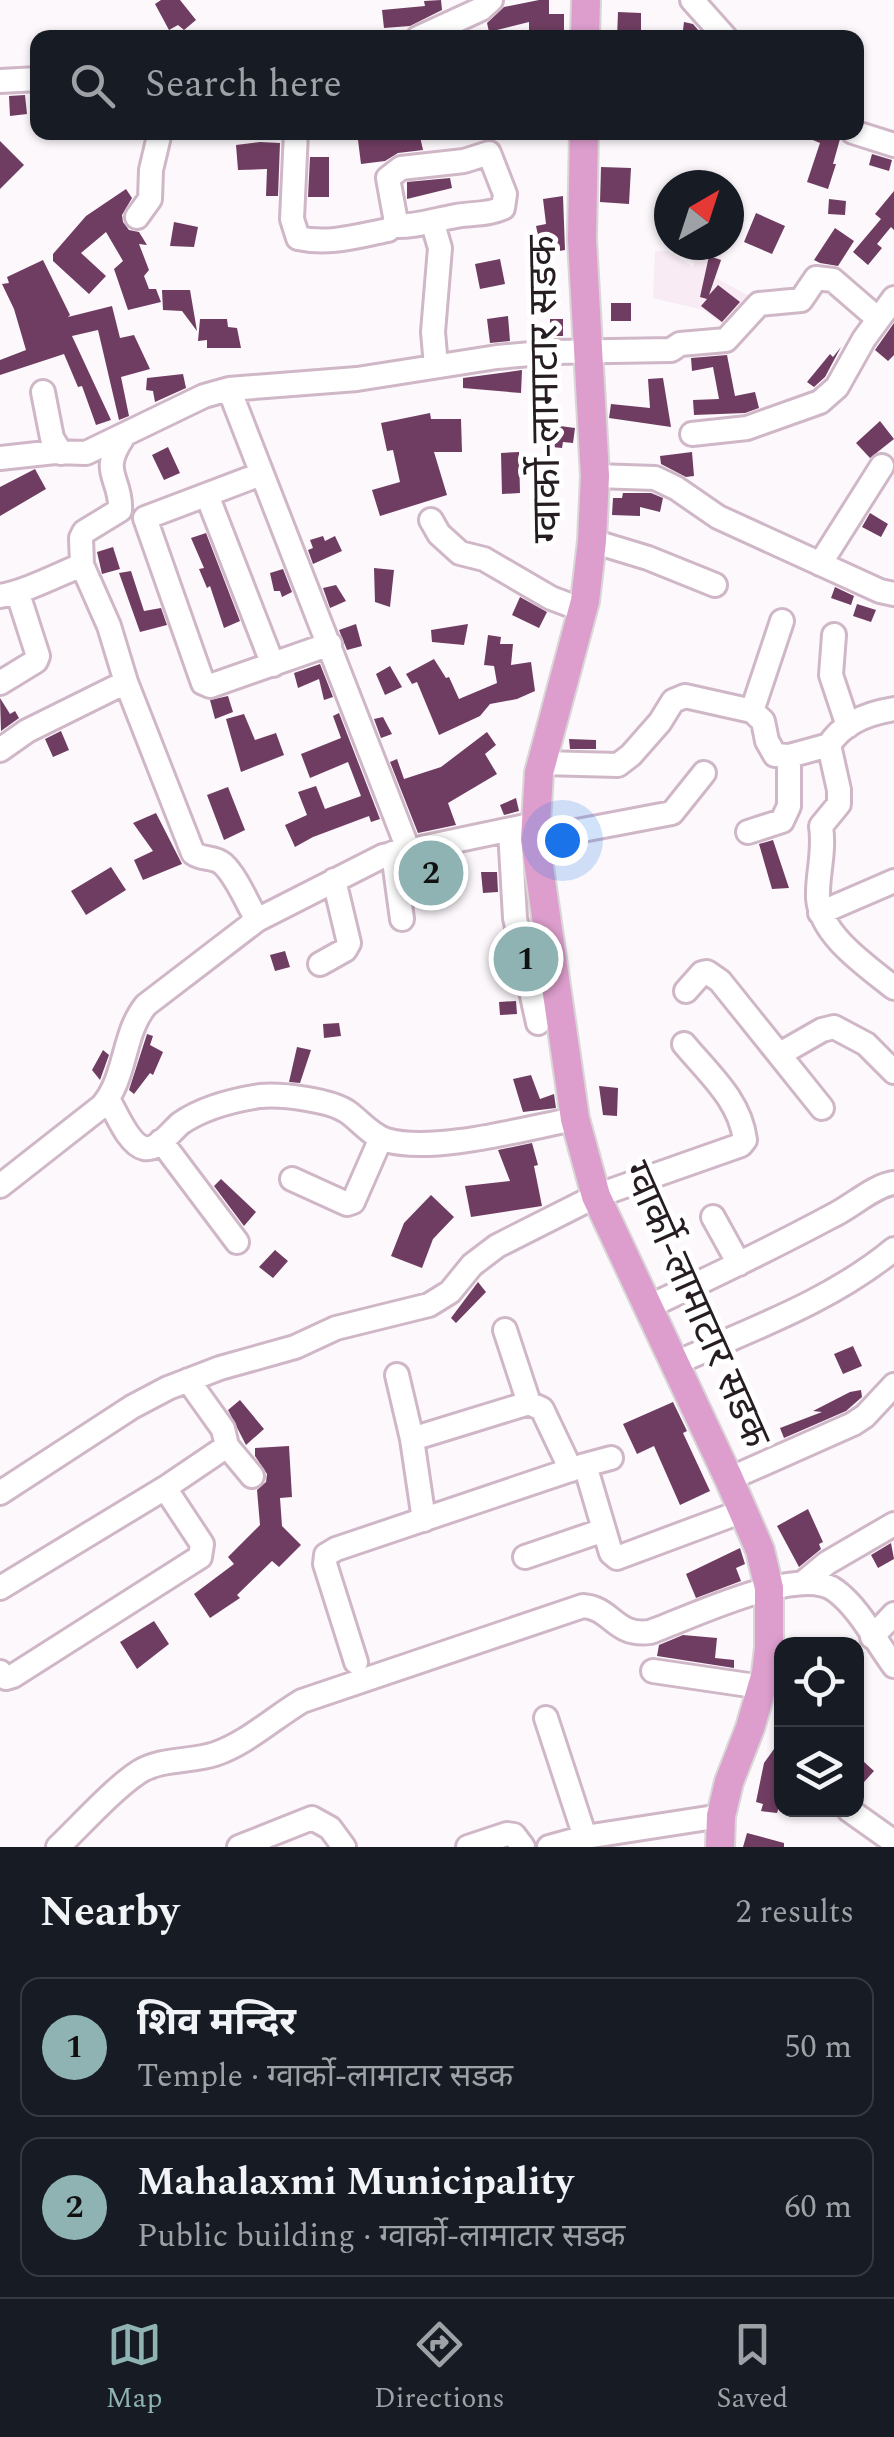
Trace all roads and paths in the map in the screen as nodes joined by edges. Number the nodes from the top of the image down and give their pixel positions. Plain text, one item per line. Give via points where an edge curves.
1 (491, 0) edge
2 (586, 0) edge
3 (692, 0) edge
4 (435, 30) edge
5 (585, 30) edge
6 (719, 30) edge
7 (30, 79) edge
8 (0, 81) edge
9 (864, 135) edge
10 (158, 140) edge
11 (296, 140) edge
12 (584, 140) edge
13 (894, 145) edge
14 (137, 217) dead end
15 (433, 224) junction
16 (392, 226) junction
17 (894, 298) edge
18 (877, 318) junction
19 (588, 350) junction
20 (436, 366) junction
21 (229, 389) junction
22 (43, 392) dead end
23 (692, 434) dead end
24 (122, 439) junction
25 (61, 453) junction
26 (0, 458) edge
27 (882, 466) dead end
28 (261, 474) junction
29 (594, 476) junction
30 (207, 495) junction
31 (431, 520) dead end
32 (592, 541) junction
33 (82, 564) junction
34 (820, 564) junction
35 (715, 585) dead end
36 (894, 594) edge
37 (9, 595) edge
38 (583, 610) junction
39 (782, 621) dead end
40 (834, 635) dead end
41 (330, 644) junction
42 (273, 665) junction
43 (126, 682) junction
44 (0, 683) edge
45 (894, 710) edge
46 (752, 711) junction
47 (848, 726) junction
48 (830, 745) junction
49 (1, 747) edge
50 (788, 756) junction
51 (542, 763) junction
52 (704, 772) dead end
53 (527, 831) junction
54 (748, 832) dead end
55 (400, 851) junction
56 (334, 880) junction
57 (894, 881) edge
58 (820, 913) junction
59 (402, 918) dead end
60 (256, 920) junction
61 (320, 964) dead end
62 (894, 988) edge
63 (686, 991) dead end
64 (538, 1023) dead end
65 (684, 1044) dead end
66 (780, 1054) junction
67 (894, 1072) edge
68 (108, 1099) junction
69 (822, 1108) dead end
70 (575, 1118) junction
71 (382, 1138) junction
72 (160, 1142) junction
73 (292, 1180) dead end
74 (894, 1183) edge
75 (0, 1186) edge
76 (596, 1196) junction
77 (713, 1217) dead end
78 (237, 1242) dead end
79 (894, 1249) edge
80 (740, 1264) junction
81 (648, 1306) junction
82 (505, 1330) dead end
83 (676, 1363) junction
84 (397, 1376) dead end
85 (188, 1380) junction
86 (894, 1385) edge
87 (529, 1403) junction
88 (412, 1439) junction
89 (226, 1446) junction
90 (611, 1458) dead end
91 (578, 1468) junction
92 (252, 1476) dead end
93 (730, 1480) junction
94 (165, 1488) junction
95 (0, 1493) edge
96 (743, 1511) junction
97 (424, 1520) junction
98 (894, 1524) edge
99 (604, 1530) junction
100 (526, 1557) dead end
101 (804, 1582) junction
102 (0, 1588) edge
103 (769, 1588) junction
104 (894, 1614) edge
105 (872, 1637) junction
106 (356, 1662) dead end
107 (894, 1666) edge
108 (0, 1672) edge
109 (654, 1672) dead end
110 (762, 1686) junction
111 (546, 1718) dead end
112 (721, 1816) junction
113 (859, 1817) edge
114 (584, 1837) junction
115 (894, 1842) edge
116 (58, 1847) edge
117 (239, 1847) edge
118 (344, 1847) edge
119 (468, 1847) edge
120 (523, 1847) edge
121 (549, 1847) edge
122 (720, 1847) edge

1 - 4 street
2 - 5 main road
3 - 6 street
7 - 8 street
9 - 13 street
10 - 14 street via 150,198
11 - 16 street via 292,219 298,238 338,242
12 - 19 main road, ग्वार्को-लामाटार सडक
15 - 16 street
15 - 16 street via 503,208 505,194 489,153 401,168 388,178
15 - 20 street via 440,248
17 - 18 street
18 - 19 street via 824,277 801,300 758,304 726,340 671,350
18 - 23 street via 838,387 820,402 747,428
19 - 20 street
19 - 29 main road, ग्वार्को-लामाटार सडक
20 - 21 street
21 - 24 street
21 - 28 street
22 - 25 street
24 - 25 street via 86,454
24 - 33 street via 112,458 120,510 84,532
25 - 26 street
27 - 34 street
28 - 30 street
28 - 41 street
29 - 32 main road, ग्वार्को-लामाटार सडक
29 - 34 street via 655,478 718,517
30 - 42 street
30 - 42 street via 145,521 203,683
31 - 38 street via 460,553
32 - 35 street
32 - 38 main road, ग्वार्को-लामाटार सडक
33 - 37 street
33 - 43 street
34 - 36 street
37 - 44 street via 38,659
38 - 51 main road, ग्वार्को-लामाटार सडक
39 - 46 street
40 - 47 street via 831,675
41 - 42 street
41 - 55 street
43 - 49 street
43 - 60 street via 192,853 225,866
45 - 47 street
46 - 50 street via 776,755
46 - 51 street via 686,696 673,701 618,764
47 - 48 street
48 - 50 street
48 - 58 street via 839,790 838,804 821,826
50 - 54 street via 782,820
51 - 53 main road, ग्वार्को-लामाटार सडक
52 - 53 street via 672,813
53 - 55 street
53 - 64 street via 516,918
53 - 70 main road, ग्वार्को-लामाटार सडक
55 - 56 street
55 - 59 street
56 - 60 street
56 - 61 street via 349,943
57 - 58 street
58 - 62 street via 833,934
60 - 68 street via 135,1018
63 - 66 street via 707,972
65 - 76 street via 736,1106 745,1140
66 - 67 street via 834,1027 866,1044
66 - 69 street
68 - 72 street via 135,1142 144,1148
68 - 75 street
70 - 71 street via 460,1140 416,1144
70 - 76 main road, ग्वार्को-लामाटार सडक
71 - 72 street via 337,1106 264,1096 203,1111
71 - 73 street via 354,1202
72 - 78 street
74 - 80 street
76 - 81 main road, ग्वार्को-लामाटार सडक
76 - 85 street via 497,1246 429,1305 336,1328
77 - 80 street
79 - 83 street via 812,1304
80 - 81 street
81 - 83 main road, ग्वार्को-लामाटार सडक
82 - 87 street
83 - 93 main road, ग्वार्को-लामाटार सडक
84 - 88 street
85 - 89 street via 223,1429
85 - 95 street via 132,1407
86 - 93 street via 853,1424
87 - 88 street
87 - 91 street via 542,1409
88 - 97 street
89 - 92 street
89 - 94 street
90 - 91 street
91 - 97 street
91 - 99 street
93 - 96 main road, ग्वार्को-लामाटार सडक
94 - 102 street
94 - 108 street via 202,1544 200,1557 13,1676
96 - 99 street via 618,1558
96 - 103 main road, ग्वार्को-लामाटार सडक
97 - 106 street via 326,1555
98 - 101 street
99 - 100 street
101 - 103 street
101 - 105 street via 833,1588
103 - 110 main road, ग्वार्को-लामाटार सडक
103 - 116 street via 635,1634 583,1606 338,1687 212,1755 140,1771
104 - 105 street
105 - 107 street
109 - 110 street
110 - 112 main road, ग्वार्को-लामाटार सडक
111 - 114 street
112 - 114 street
112 - 122 main road, ग्वार्को-लामाटार सडक
113 - 115 street
114 - 121 street
117 - 118 street via 312,1818
119 - 120 street via 507,1834

